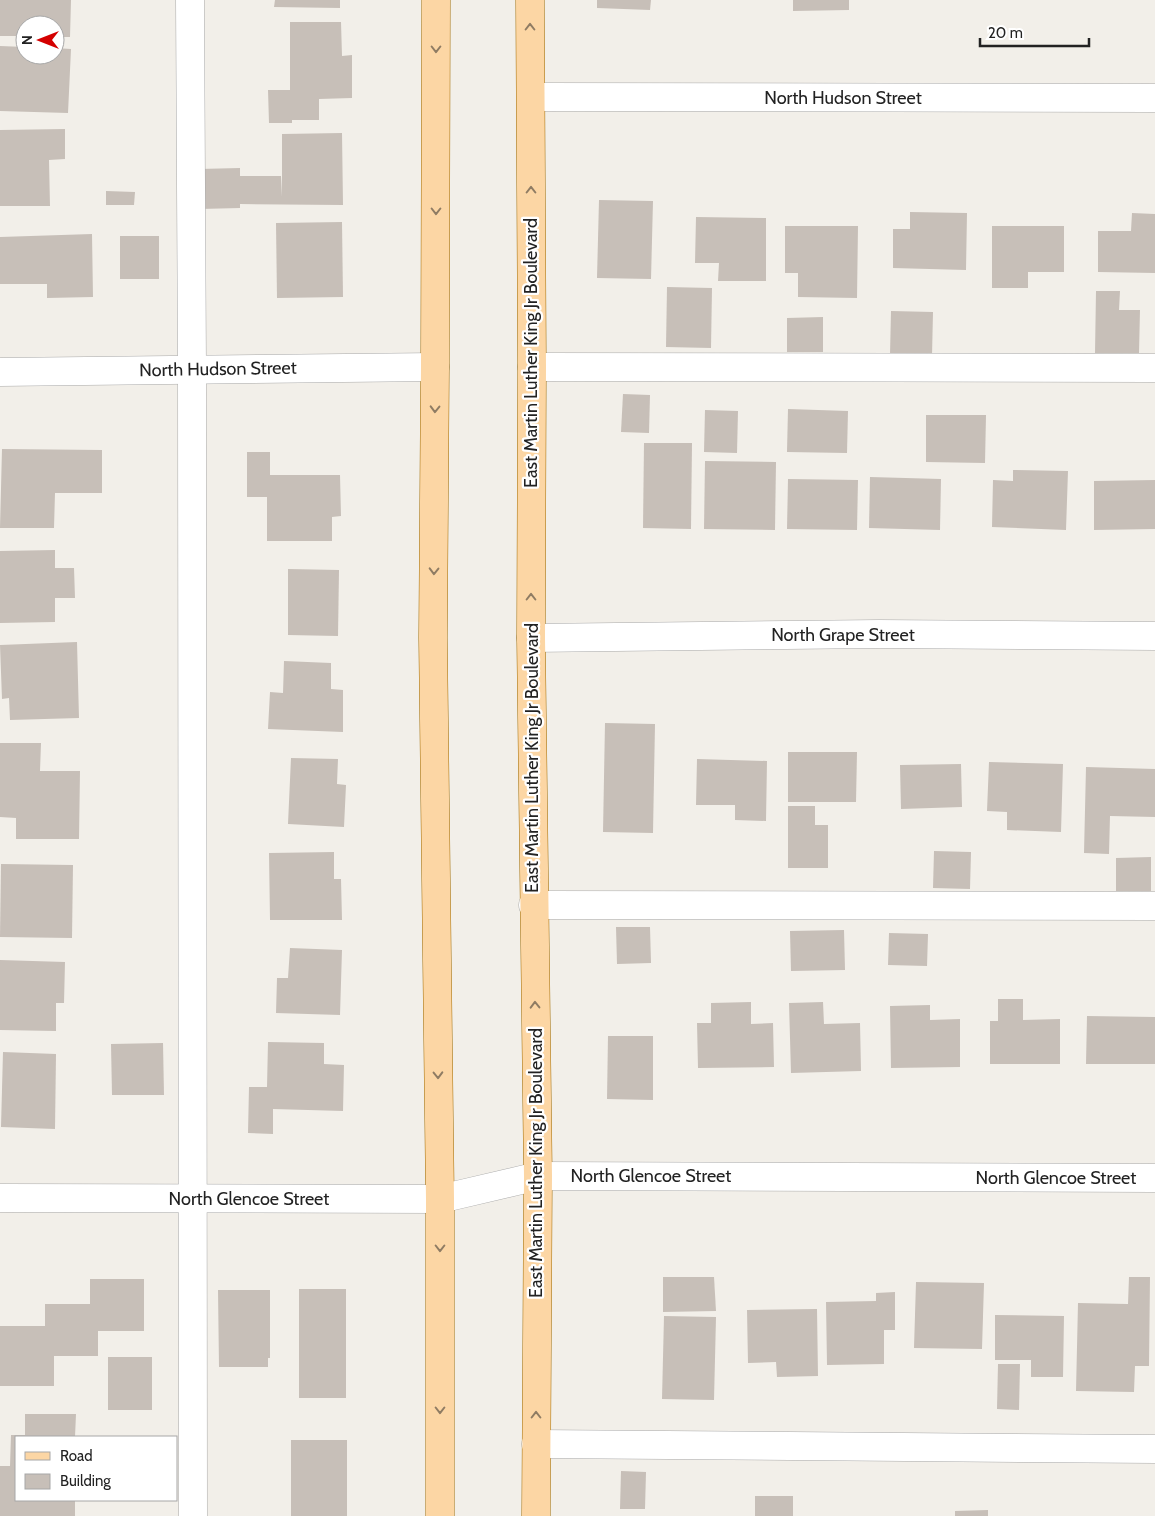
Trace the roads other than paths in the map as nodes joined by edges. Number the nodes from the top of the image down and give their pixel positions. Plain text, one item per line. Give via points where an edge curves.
1 (190, 0) edge
2 (436, 0) edge
3 (530, 0) edge
4 (531, 97) junction
5 (1155, 98) edge
6 (435, 367) junction
7 (532, 367) junction
8 (1155, 368) edge
9 (192, 370) junction
10 (0, 372) edge
11 (1155, 636) edge
12 (531, 638) junction
13 (533, 905) junction
14 (1155, 906) edge
15 (538, 1176) junction
16 (1155, 1178) edge
17 (0, 1198) edge
18 (192, 1198) junction
19 (440, 1199) junction
20 (536, 1444) junction
21 (1155, 1449) edge
22 (193, 1516) edge
23 (440, 1516) edge
24 (536, 1516) edge

1 - 9 street
2 -> 6 main road
4 -> 3 main road, East Martin Luther King Jr Boulevard
4 - 5 street, North Hudson Street
7 -> 4 main road, East Martin Luther King Jr Boulevard
6 - 9 street, North Hudson Street
6 -> 19 main road via 433,638
7 - 8 street
12 -> 7 main road, East Martin Luther King Jr Boulevard
9 - 10 street, North Hudson Street
9 - 18 street
11 - 12 street, North Grape Street via 879,634
12 - 13 main road, East Martin Luther King Jr Boulevard
13 - 14 street
15 -> 13 main road, East Martin Luther King Jr Boulevard
15 - 16 street, North Glencoe Street
15 - 19 street, North Glencoe Street
20 -> 15 main road, East Martin Luther King Jr Boulevard
17 - 18 street, North Glencoe Street
18 - 19 street, North Glencoe Street
18 - 22 street
19 -> 23 main road
20 - 21 street
20 - 24 main road, East Martin Luther King Jr Boulevard

